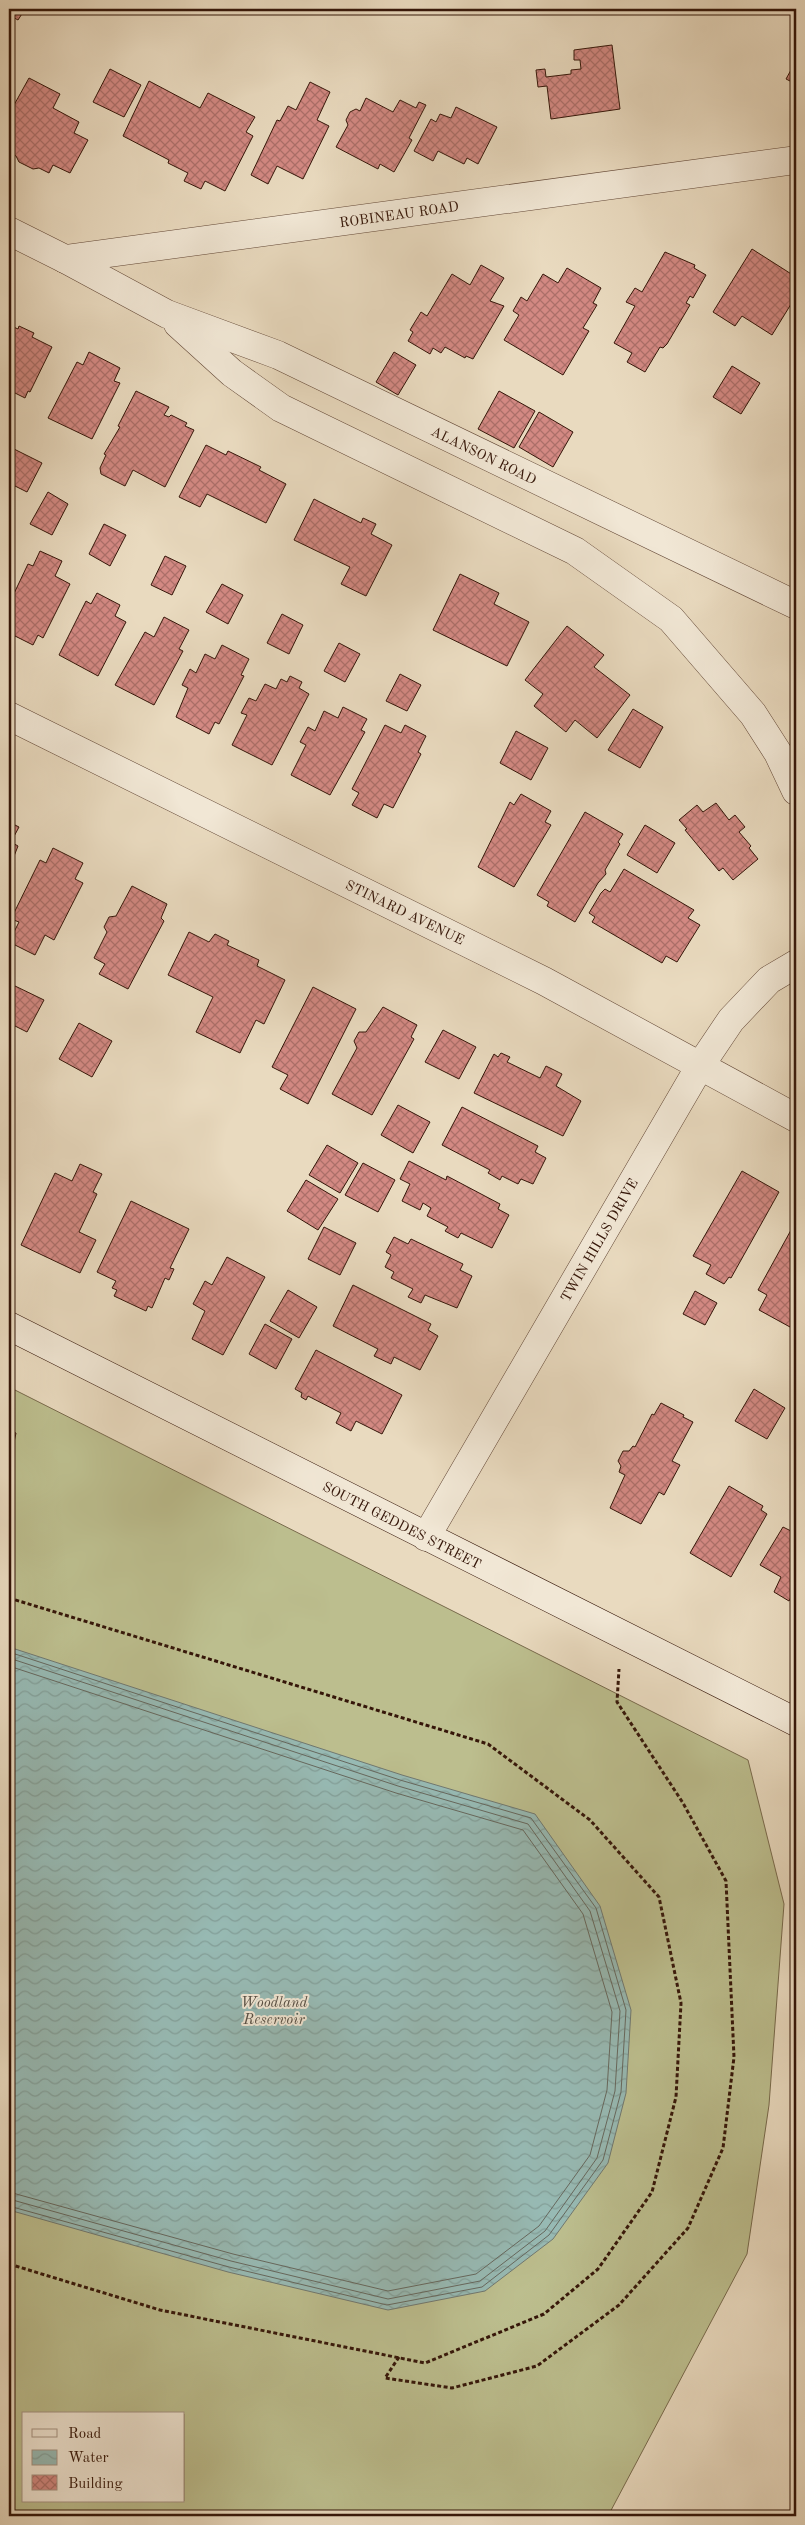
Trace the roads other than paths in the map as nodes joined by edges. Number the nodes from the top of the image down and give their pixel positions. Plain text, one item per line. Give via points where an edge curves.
1 (796, 160) edge
2 (9, 231) edge
3 (64, 259) junction
4 (167, 314) junction
5 (796, 605) edge
6 (9, 716) edge
7 (796, 790) edge
8 (796, 964) edge
9 (700, 1066) junction
10 (796, 1118) edge
11 (9, 1326) edge
12 (426, 1537) junction
13 (796, 1722) edge

1 - 3 street, ROBINEAU ROAD
2 - 3 street
3 - 4 street, ALANSON ROAD
4 - 5 street, ALANSON ROAD via 278,355
4 - 7 street, ALANSON ROAD via 232,373 281,408 575,551 671,619 753,714 778,753
6 - 9 street, STINARD AVENUE via 544,980
8 - 9 street, TWIN HILLS DRIVE via 769,980 731,1020
9 - 10 street, STINARD AVENUE
9 - 12 street, TWIN HILLS DRIVE
11 - 12 street, SOUTH GEDDES STREET
12 - 13 street, SOUTH GEDDES STREET

